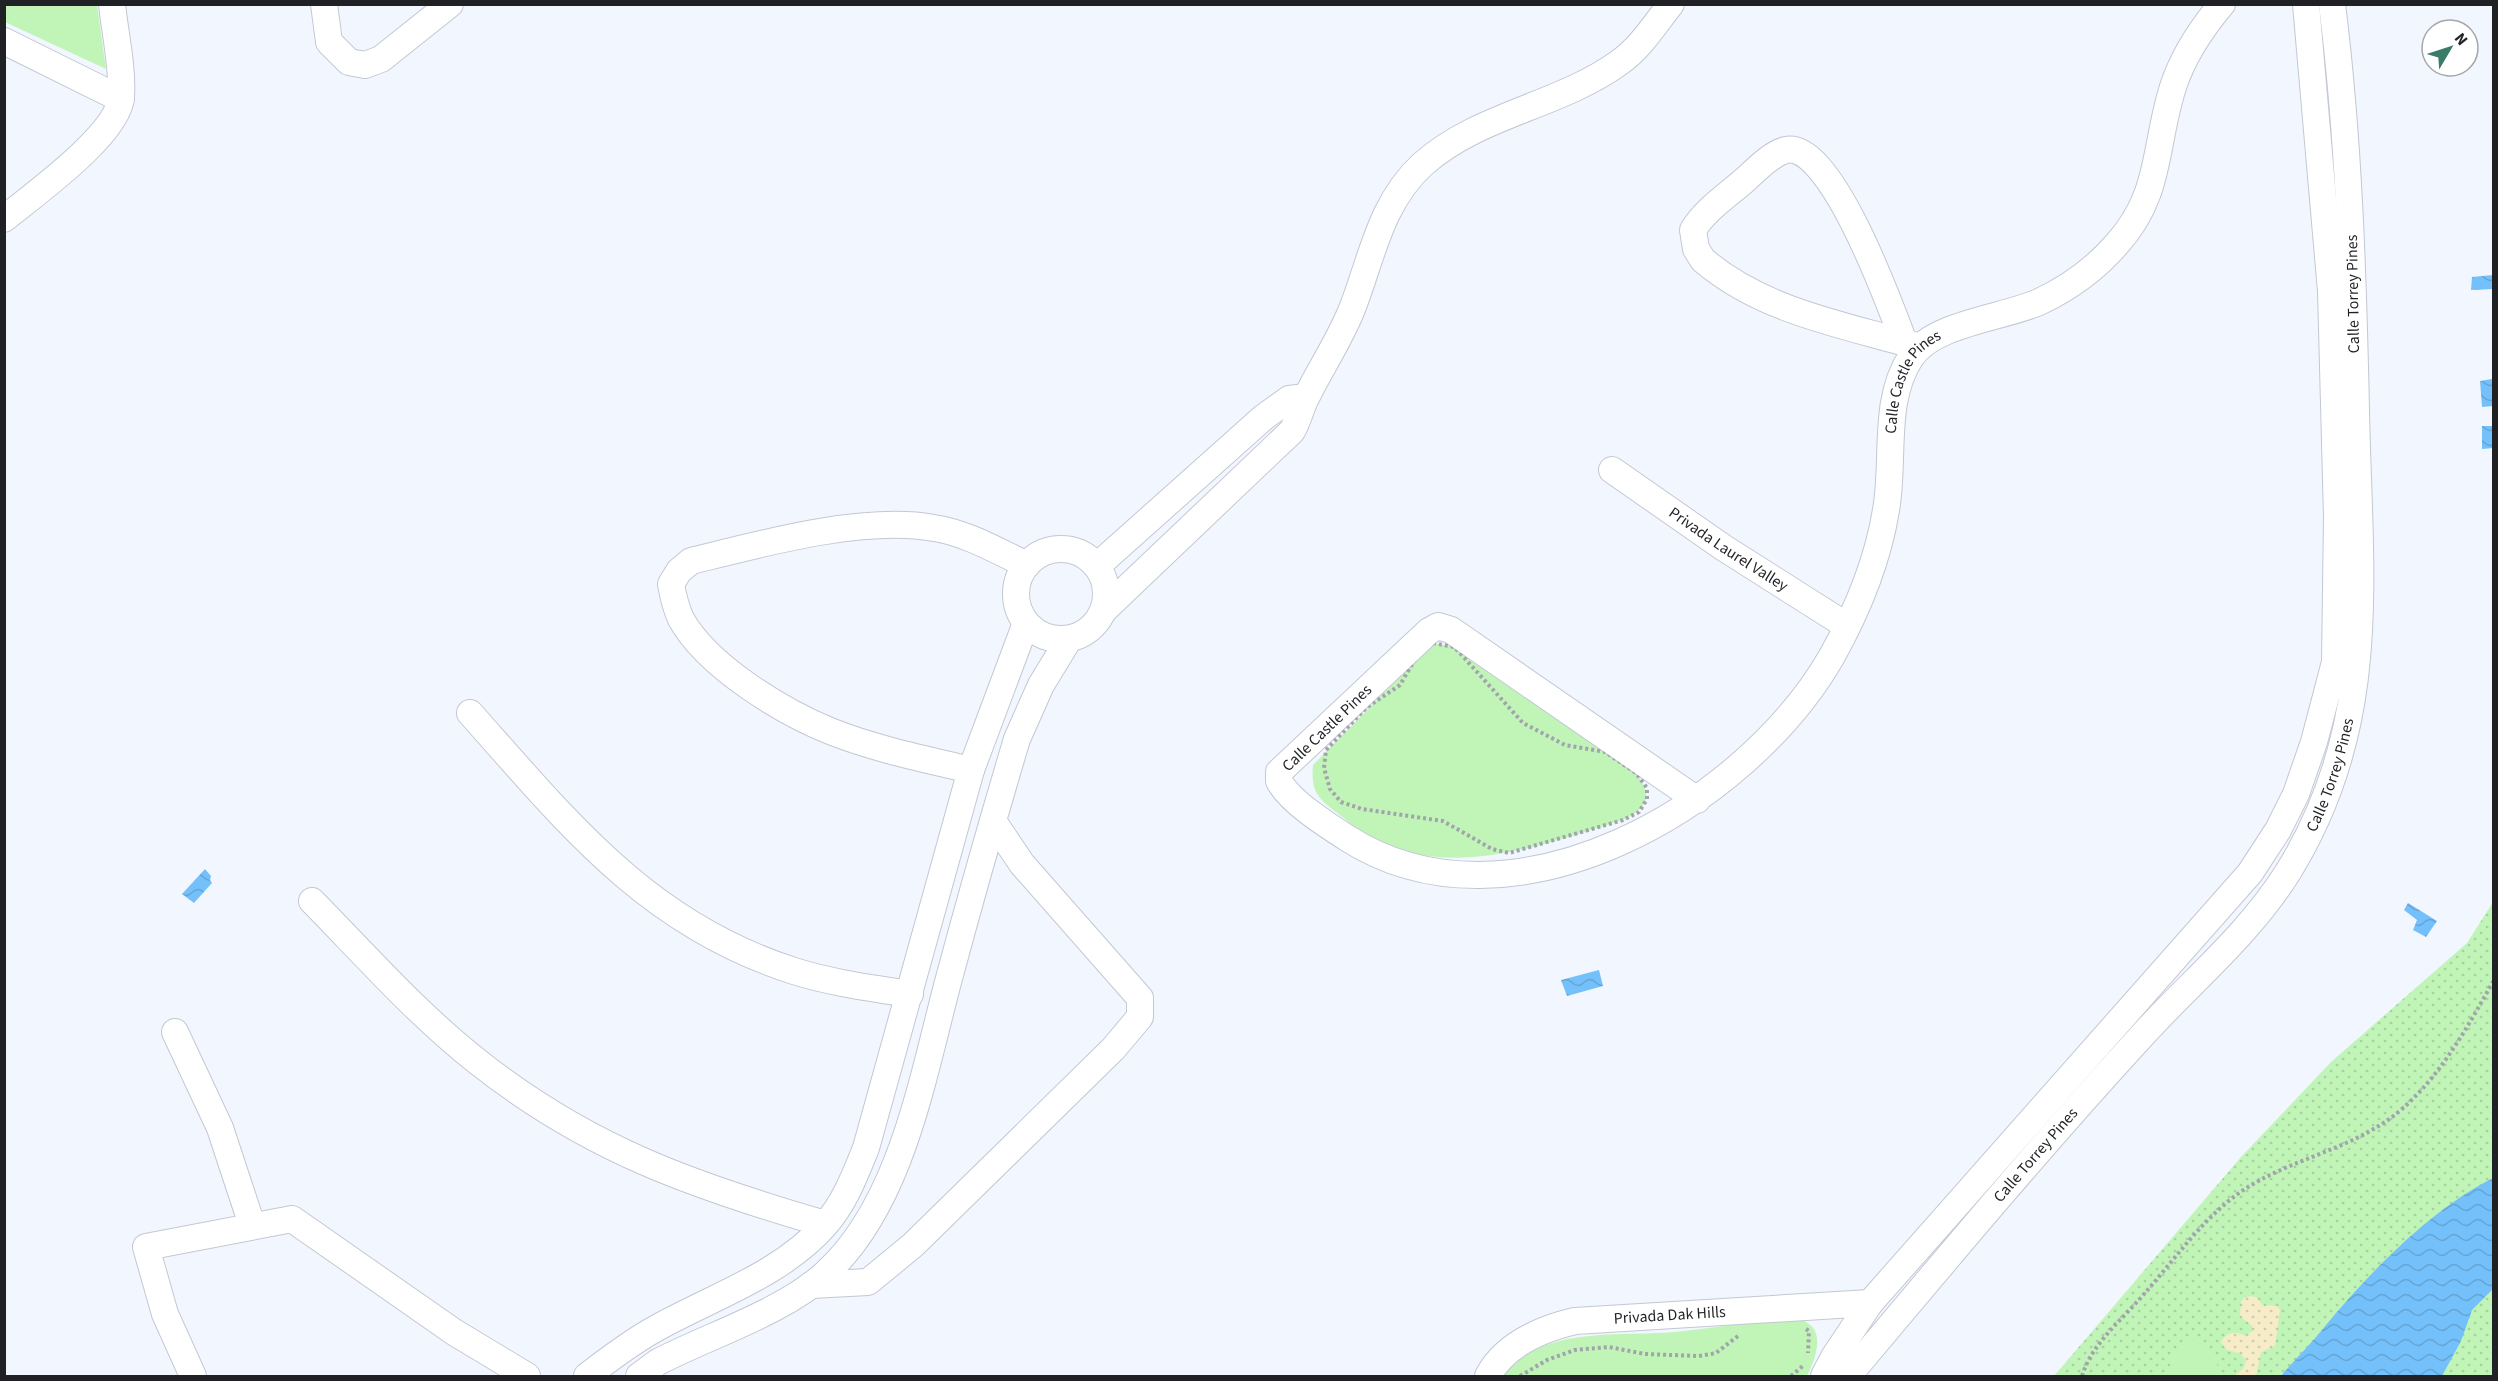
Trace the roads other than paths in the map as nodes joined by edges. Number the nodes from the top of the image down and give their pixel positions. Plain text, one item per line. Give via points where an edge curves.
1 (112, 4) edge
2 (324, 4) edge
3 (450, 4) edge
4 (1671, 4) edge
5 (2222, 4) edge
6 (2306, 4) edge
7 (2332, 4) edge
8 (4, 41) edge
9 (121, 99) junction
10 (4, 219) edge
11 (1912, 345) junction
12 (1306, 397) junction
13 (1612, 470) dead end
14 (1027, 565) junction
15 (1096, 566) junction
16 (1104, 610) junction
17 (1026, 623) junction
18 (1847, 626) junction
19 (1069, 639) junction
20 (470, 713) dead end
21 (972, 770) junction
22 (1696, 800) junction
23 (993, 821) junction
24 (312, 902) dead end
25 (910, 994) junction
26 (175, 1032) dead end
27 (825, 1224) junction
28 (252, 1225) junction
29 (811, 1285) junction
30 (1870, 1304) junction
31 (193, 1377) edge
32 (527, 1377) edge
33 (587, 1377) edge
34 (639, 1377) edge
35 (1488, 1377) edge
36 (1824, 1377) edge
37 (1848, 1377) edge

1 - 9 street
2 - 3 street via 329,42 349,62 365,65 381,59
4 - 12 street via 1638,47 1621,62 1594,79 1463,136 1411,177 1388,206 1351,311
5 - 11 street, Calle Castle Pines via 2195,39 2182,64 2144,207 2117,245 2062,291
6 - 30 street, Calle Torrey Pines via 2331,291 2337,517 2335,662 2314,742 2296,794 2250,873
7 - 37 street, Calle Torrey Pines via 2352,232 2360,643 2350,720 2332,782 2289,870 2257,917 2137,1041
8 - 9 street
9 - 10 street via 113,119 86,151
11 - 11 street via 1840,199 1824,172 1799,151 1787,150 1772,158 1706,214 1693,230 1696,249 1703,260 1780,305
11 - 18 street, Calle Castle Pines via 1896,396 1886,513 1871,571
12 - 15 street via 1289,399 1264,417
12 - 16 street via 1301,416 1285,438
13 - 18 street, Privada Laurel Valley via 1724,548
14 - 15 street via 1039,555 1070,550 1084,555
14 - 17 street via 1016,594
14 - 21 street via 964,536 935,528 869,525 691,561 671,584 681,619 695,638 715,660 762,694 828,730 871,746
15 - 16 street via 1107,595
16 - 19 street via 1084,634
17 - 19 street via 1038,634
17 - 21 street
18 - 22 street, Calle Castle Pines via 1806,696 1782,726
19 - 23 street via 1027,714
20 - 25 street via 600,856 645,894 693,925 742,951 793,970 837,983
21 - 25 street
22 - 22 street, Calle Castle Pines via 1635,836 1577,858 1496,874 1462,876 1411,868 1359,846 1291,796 1279,781 1279,772 1438,626 1451,630
23 - 29 street via 901,1148 869,1218 835,1263
23 - 29 street via 1022,864 1140,998 1140,1017 1113,1049 904,1252 868,1282
24 - 27 street via 447,1036 524,1097 626,1155 690,1182
25 - 27 street via 866,1148 841,1203
26 - 28 street via 220,1128
27 - 33 street via 801,1249 780,1263 654,1330
28 - 31 street via 146,1247 165,1314
28 - 32 street via 292,1219 454,1332
29 - 34 street via 788,1300 674,1353
30 - 35 street, Privada Dak Hills via 1575,1321 1528,1337 1494,1366
30 - 36 street, Calle Torrey Pines

